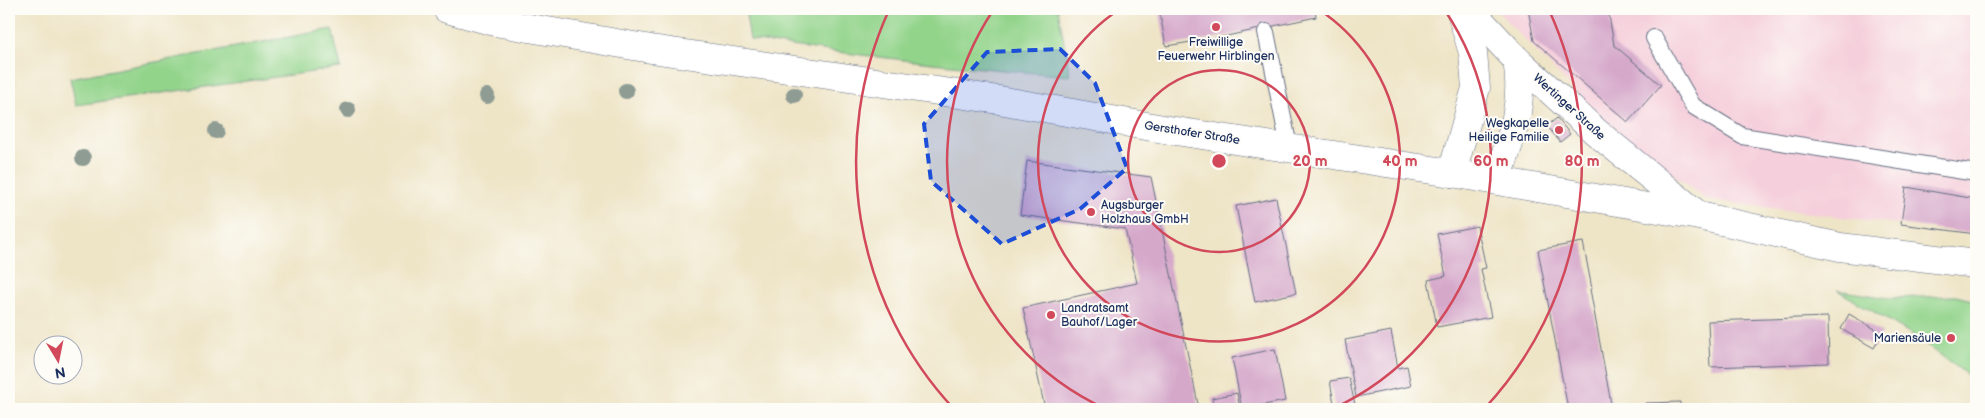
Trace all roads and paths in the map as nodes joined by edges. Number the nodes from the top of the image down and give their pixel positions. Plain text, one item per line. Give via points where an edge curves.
1 (447, 9) edge
2 (1460, 9) edge
3 (1469, 9) edge
4 (1266, 32) dead end
5 (1654, 38) dead end
6 (1517, 60) junction
7 (1289, 147) junction
8 (1452, 173) junction
9 (1976, 173) edge
10 (1496, 180) junction
11 (1576, 194) joint
12 (1699, 216) junction
13 (1976, 264) edge

1 - 7 street, Gersthofer Straße via 495,22 699,57 999,100
2 - 8 street via 1473,53 1476,88
3 - 6 street, Wertinger Straße
4 - 7 lane
5 - 9 lane via 1693,106 1742,136
6 - 10 street via 1520,96 1517,115
6 - 12 street, Wertinger Straße via 1596,132
7 - 8 street, Gersthofer Straße
8 - 10 street, Gersthofer Straße
10 - 11 street, Gersthofer Straße
11 - 12 street, Wertinger Straße
12 - 13 street, Wertinger Straße via 1840,247

